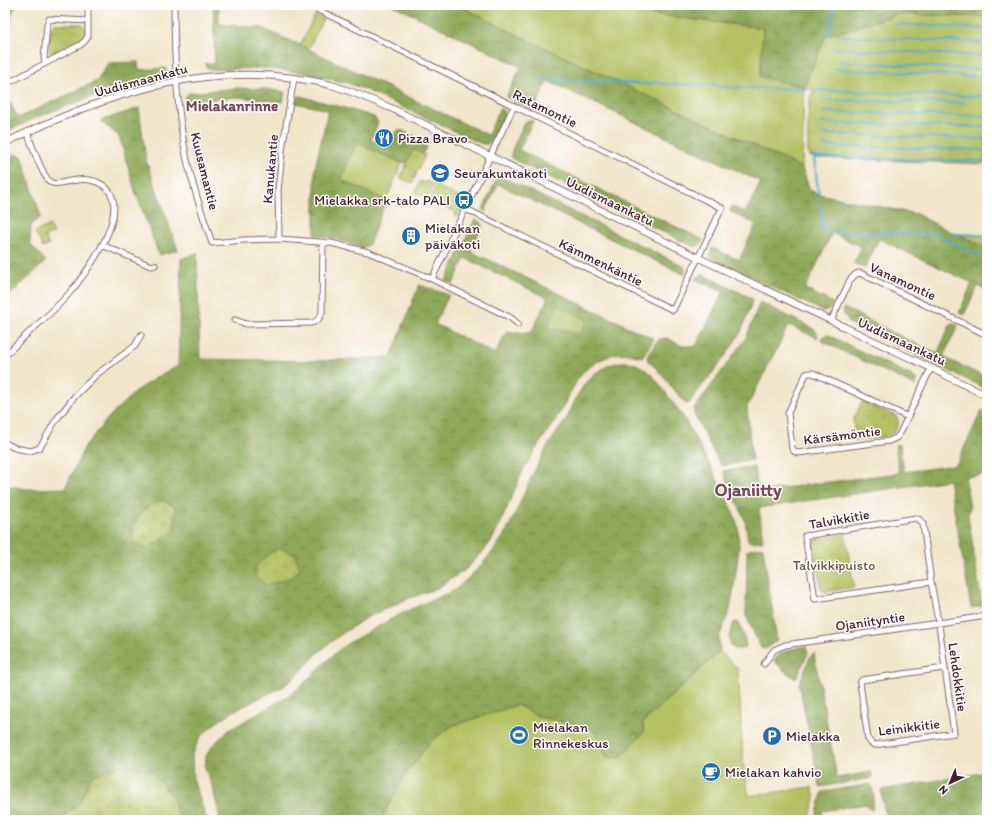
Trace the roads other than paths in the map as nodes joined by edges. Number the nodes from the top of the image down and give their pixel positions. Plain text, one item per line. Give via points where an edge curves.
1 (88, 5) edge
2 (174, 5) edge
3 (308, 5) edge
4 (88, 21) junction
5 (45, 64) junction
6 (294, 78) junction
7 (12, 81) dead end
8 (177, 81) junction
9 (514, 106) junction
10 (27, 132) junction
11 (5, 143) edge
12 (491, 157) junction
13 (466, 209) junction
14 (279, 239) junction
15 (324, 242) junction
16 (102, 245) junction
17 (699, 258) junction
18 (155, 266) dead end
19 (432, 279) junction
20 (235, 320) dead end
21 (830, 321) junction
22 (518, 324) dead end
23 (141, 335) dead end
24 (987, 335) edge
25 (5, 356) edge
26 (931, 368) junction
27 (987, 396) edge
28 (908, 418) junction
29 (5, 443) edge
30 (931, 582) junction
31 (987, 616) edge
32 (938, 624) junction
33 (764, 664) dead end
34 (944, 668) junction
35 (954, 733) joint

1 - 4 street
2 - 8 street, Kuusamantie
3 - 9 street, Ratamontie
4 - 5 street via 88,36 85,41
4 - 5 street via 50,19 46,32
5 - 7 street
6 - 8 street, Uudismaankatu via 224,75
6 - 12 street, Uudismaankatu via 333,86 359,95
6 - 14 street, Kanukantie via 278,190
8 - 10 street, Uudismaankatu via 103,101
8 - 14 street, Kuusamantie via 186,154 212,243
9 - 12 street
9 - 17 street, Ratamontie via 722,208
10 - 11 street, Uudismaankatu
10 - 16 street via 47,180 60,183 78,179 92,180 108,191 114,203 114,216
12 - 13 street
12 - 17 street, Uudismaankatu
13 - 17 street, Kämmenkäntie via 673,310
13 - 19 street
14 - 15 street
15 - 19 street via 368,252
15 - 20 street via 322,312 317,321 246,324
16 - 18 street
16 - 25 street via 68,296
17 - 21 street, Uudismaankatu
19 - 22 street via 511,318
21 - 24 street, Vanamontie via 850,280 860,273
21 - 26 street, Uudismaankatu
23 - 29 street via 135,346 96,375 75,396 39,448 31,451
26 - 27 street, Uudismaankatu
26 - 28 street, Kärsämöntie
28 - 28 street, Kärsämöntie via 813,373 806,374 788,413 792,448 798,453 889,441 899,435
30 - 30 street, Talvikkitie via 815,599 805,536 916,518 923,524
30 - 32 street, Talvikkitie
31 - 32 street, Ojaniityntie
32 - 33 street, Ojaniityntie via 785,645 774,650
32 - 34 street, Lehdokkitie
34 - 35 street, Lehdokkitie
34 - 35 street, Leinikkitie via 862,680 860,683 868,739 875,745

